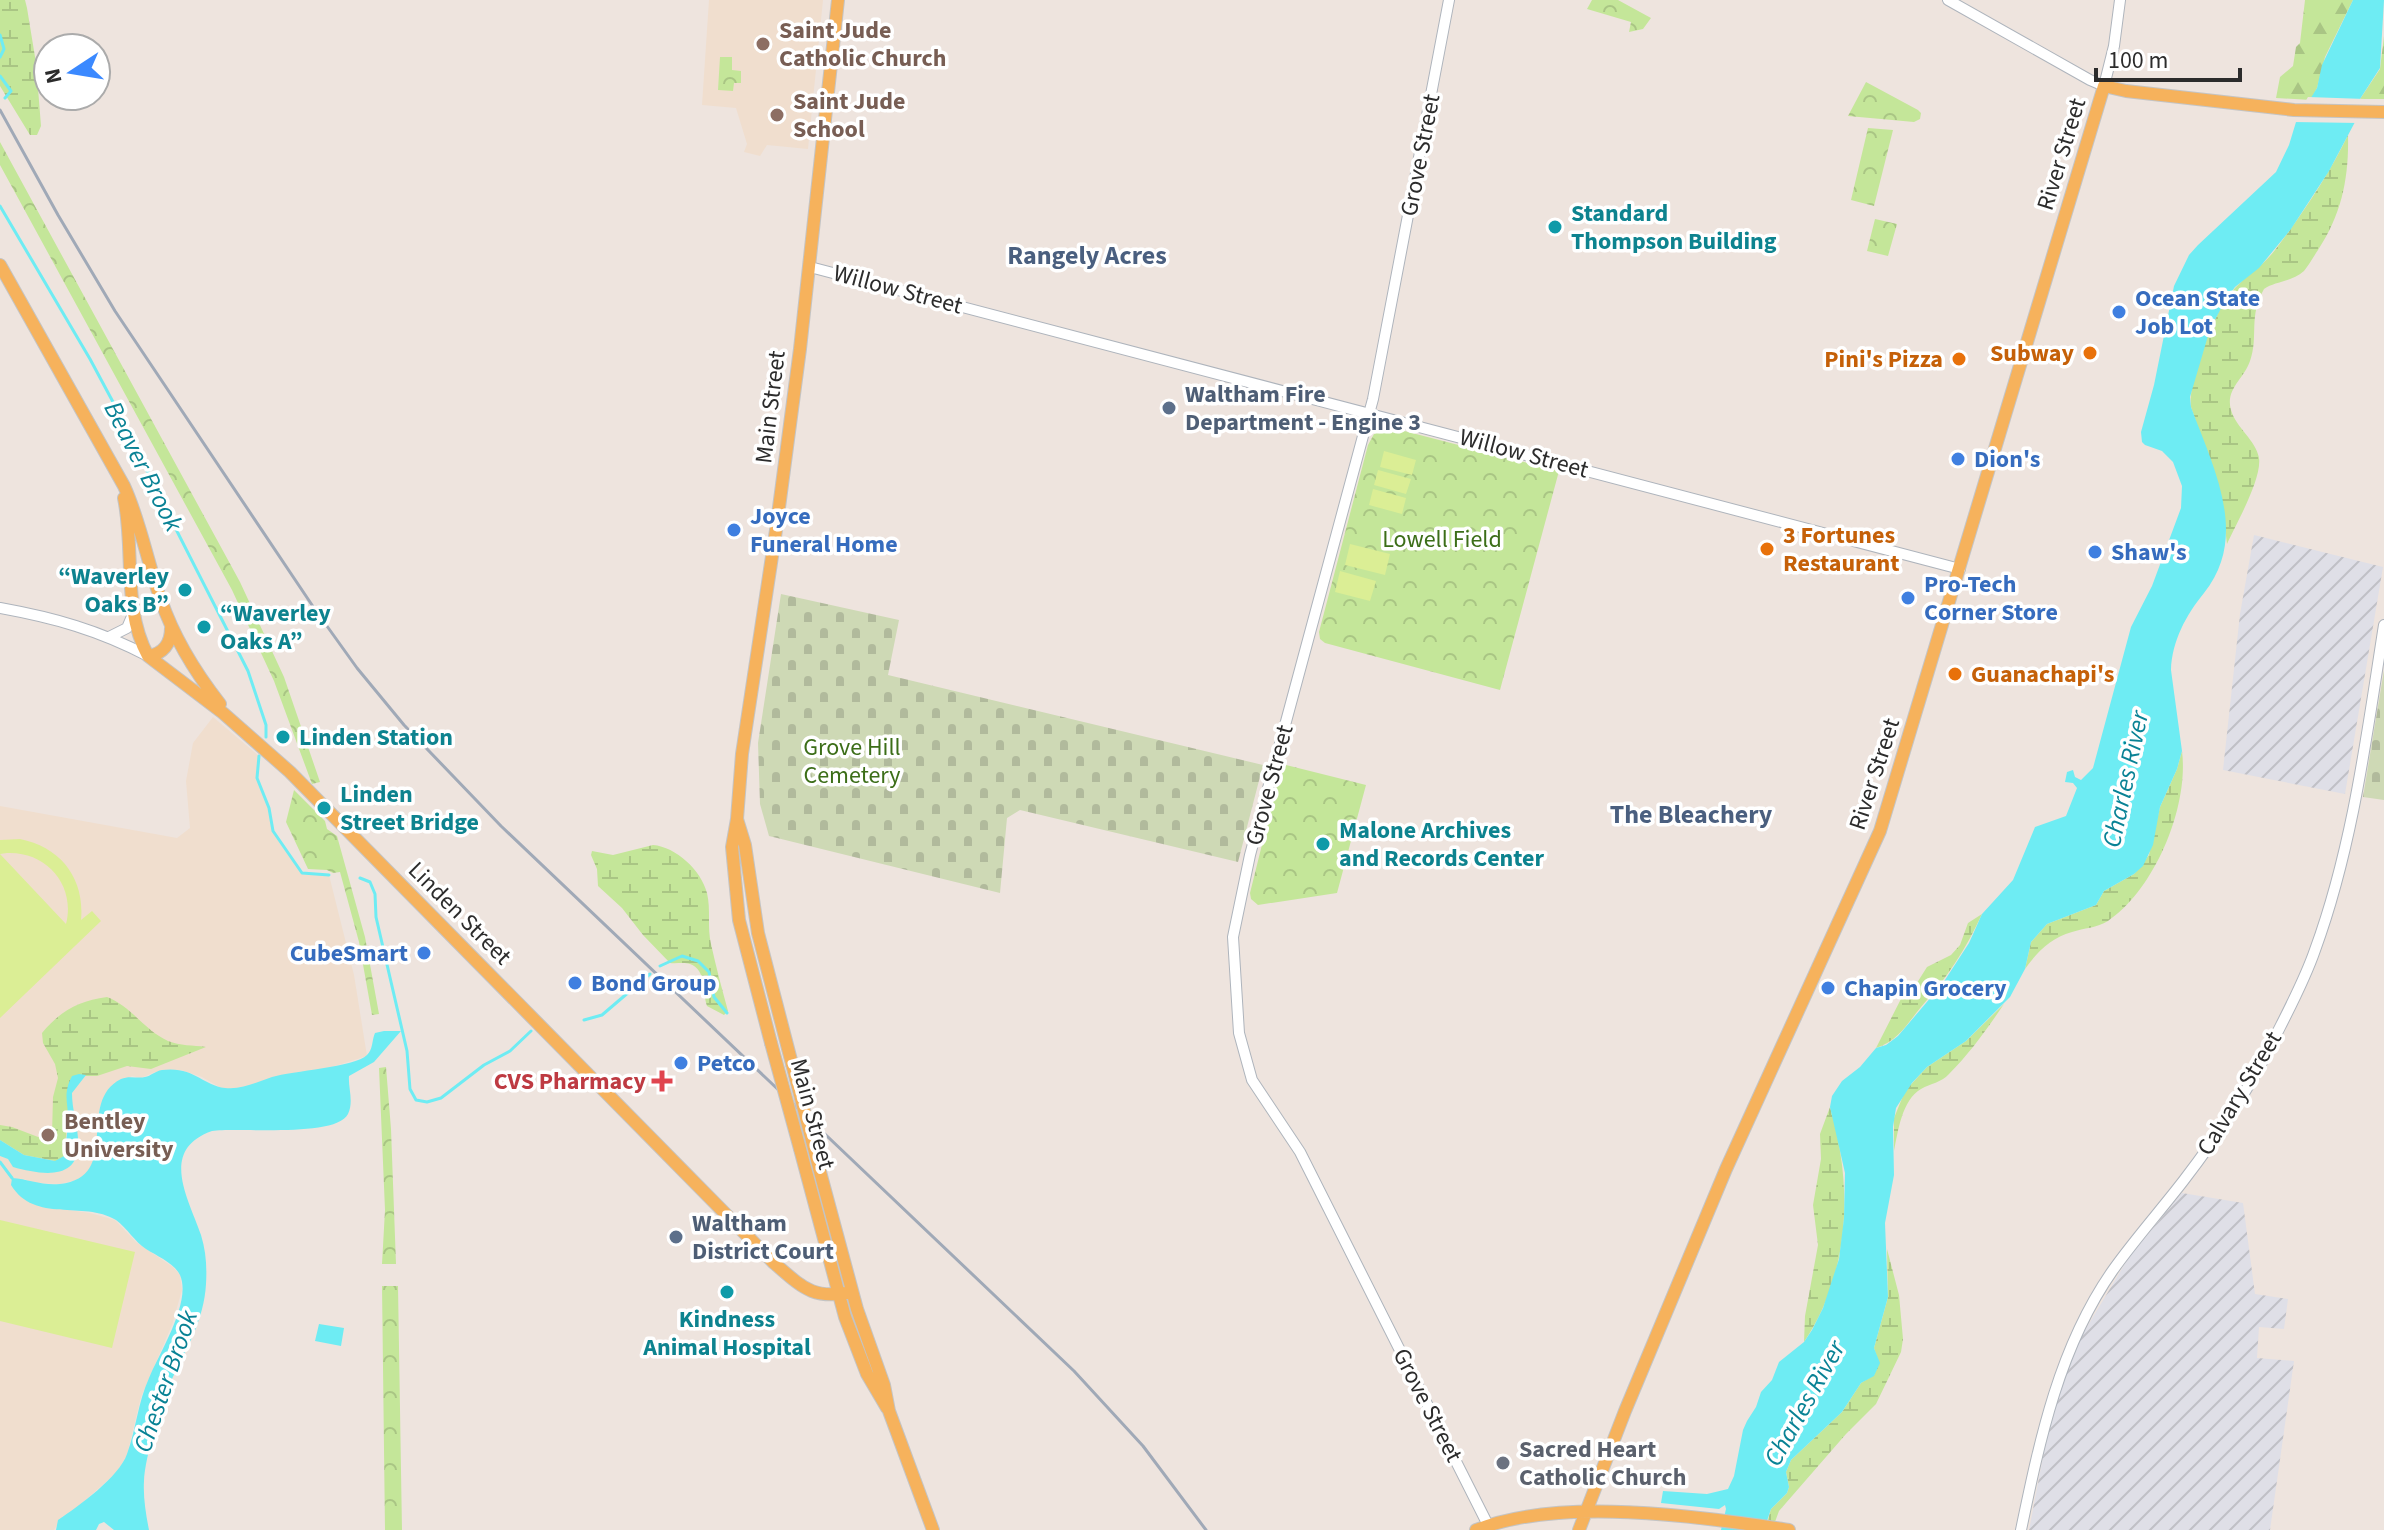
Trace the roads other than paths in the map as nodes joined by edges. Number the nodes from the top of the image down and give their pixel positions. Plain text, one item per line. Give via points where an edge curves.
1 (838, 0) edge
2 (1449, 0) edge
3 (1948, 0) edge
4 (2120, 0) edge
5 (2104, 86) junction
6 (2380, 112) edge
7 (0, 265) edge
8 (810, 267) junction
9 (1368, 412) junction
10 (116, 473) junction
11 (1960, 569) junction
12 (0, 608) edge
13 (133, 614) junction
14 (170, 624) junction
15 (2384, 625) edge
16 (109, 637) junction
17 (148, 656) junction
18 (237, 725) junction
19 (737, 819) junction
20 (852, 1292) junction
21 (839, 1295) junction
22 (889, 1411) junction
23 (1585, 1512) junction
24 (1482, 1528) edge
25 (1784, 1529) edge
26 (933, 1530) edge
27 (1579, 1530) edge
28 (2021, 1530) edge

1 - 8 main road, Main Street
2 - 9 street, Grove Street
3 - 5 street
4 - 5 street, River Street
5 - 6 main road via 2294,110
5 - 11 main road, River Street
7 - 10 main road
8 - 9 street, Willow Street
8 - 19 main road, Main Street
9 - 11 street, Willow Street
9 - 24 street, Grove Street via 1234,923 1239,1027 1252,1080 1303,1159
10 - 13 main road via 129,531
10 - 14 main road via 134,510
11 - 23 main road, River Street via 1877,839 1748,1120
12 - 16 street, Linden Street via 62,620
13 - 16 street via 127,628
13 - 17 main road
14 - 17 main road via 167,646
14 - 18 main road
15 - 28 street, Calvary Street via 2353,806 2315,952 2271,1046 2234,1108 2112,1271 2083,1322 2049,1407
16 - 17 street, Linden Street
17 - 18 main road, Linden Street
18 - 21 main road, Linden Street via 290,772 774,1263 813,1292
19 - 20 main road, Main Street, bridge via 760,942
19 - 21 main road, Main Street, bridge via 732,847 738,910
20 - 21 main road, Linden Street
20 - 22 main road, Main Street
21 - 22 main road, Main Street via 867,1374
22 - 26 main road, Main Street
23 - 24 main road
23 - 25 main road
23 - 27 main road, River Street

